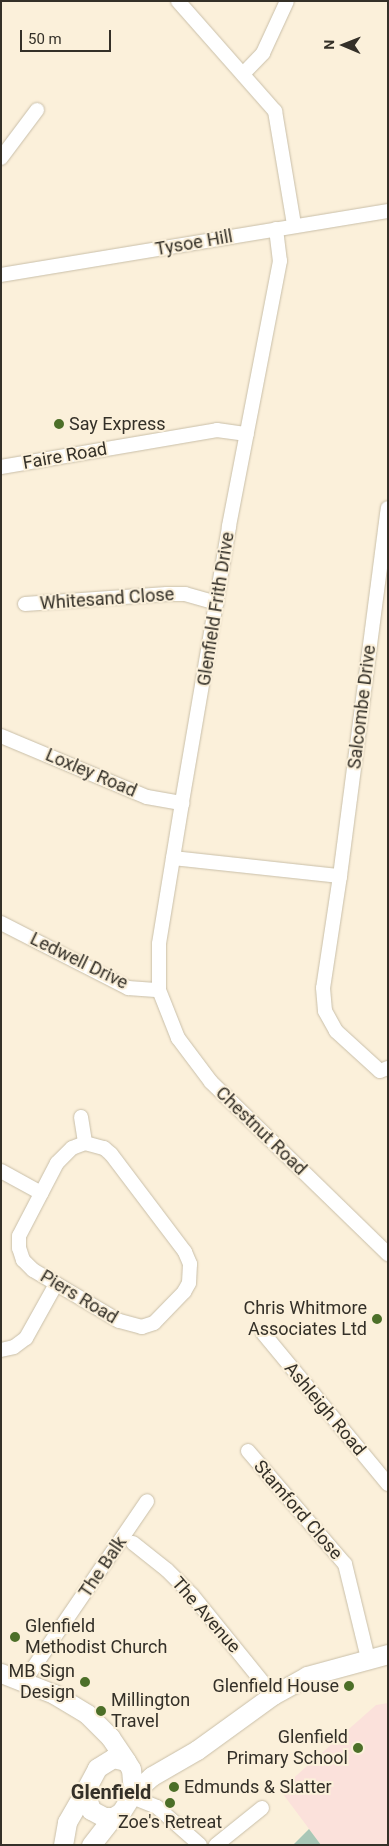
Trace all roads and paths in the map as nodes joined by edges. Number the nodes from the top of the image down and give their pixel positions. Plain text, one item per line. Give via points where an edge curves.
1 (178, 1) edge
2 (287, 1) edge
3 (244, 74) junction
4 (37, 110) dead end
5 (1, 158) edge
6 (388, 211) edge
7 (294, 225) junction
8 (276, 229) junction
9 (1, 275) edge
10 (247, 434) junction
11 (1, 467) edge
12 (388, 508) edge
13 (217, 603) junction
14 (25, 604) dead end
15 (1, 736) edge
16 (182, 803) junction
17 (173, 858) junction
18 (340, 876) junction
19 (1, 923) edge
20 (159, 990) junction
21 (388, 1068) edge
22 (82, 1114) dead end
23 (86, 1143) junction
24 (1, 1170) edge
25 (41, 1193) junction
26 (388, 1254) edge
27 (56, 1284) junction
28 (263, 1333) dead end
29 (1, 1350) edge
30 (248, 1451) dead end
31 (388, 1484) edge
32 (147, 1501) dead end
33 (133, 1543) dead end
34 (388, 1654) edge
35 (368, 1658) junction
36 (1, 1673) edge
37 (23, 1683) junction
38 (274, 1695) junction
39 (102, 1730) junction
40 (105, 1761) junction
41 (127, 1762) junction
42 (163, 1769) junction
43 (85, 1791) junction
44 (133, 1795) junction
45 (262, 1808) dead end
46 (113, 1817) junction
47 (63, 1845) edge
48 (91, 1845) edge
49 (200, 1845) edge
50 (216, 1845) edge

1 - 3 street
2 - 3 street via 263,53
3 - 7 street via 275,111
4 - 5 street
6 - 7 street, Tysoe Hill
7 - 8 street, Tysoe Hill
8 - 9 street, Tysoe Hill
8 - 10 street, Glenfield Frith Drive via 280,261
10 - 11 street, Faire Road via 217,430
10 - 13 street, Glenfield Frith Drive
12 - 18 street, Salcombe Drive
13 - 14 street, Whitesand Close via 185,594 167,594
13 - 16 street, Glenfield Frith Drive
15 - 16 street, Loxley Road via 147,797
16 - 17 street, Glenfield Frith Drive
17 - 18 street
17 - 20 street, Glenfield Frith Drive via 159,944
18 - 21 street, Salcombe Drive via 324,988 325,1011 336,1032 380,1071
19 - 20 street, Ledwell Drive via 128,988
20 - 26 street, Chestnut Road via 178,1038 211,1082
22 - 23 street
23 - 25 street, Piers Road via 63,1154
23 - 27 street, Piers Road via 104,1148 111,1154 185,1252 190,1274 184,1292 154,1323 142,1327 119,1321
24 - 25 street
25 - 27 street, Piers Road via 19,1236 19,1248 23,1260
27 - 29 street via 26,1338 14,1347
28 - 31 street, Ashleigh Road
30 - 35 street, Stamford Close via 345,1564
32 - 37 street, The Balk
33 - 38 street, The Avenue via 167,1570 192,1596
34 - 35 street
35 - 38 street via 307,1676
36 - 37 street
37 - 39 street via 54,1694 76,1707
38 - 42 street via 197,1750
39 - 40 street
39 - 41 street
40 - 41 street via 113,1758
40 - 43 street
41 - 42 street via 144,1769
41 - 44 street via 134,1779
42 - 44 street
43 - 46 street via 92,1810
43 - 47 street via 66,1822
44 - 46 street via 121,1812
44 - 49 street via 157,1807
45 - 50 street
46 - 48 street

